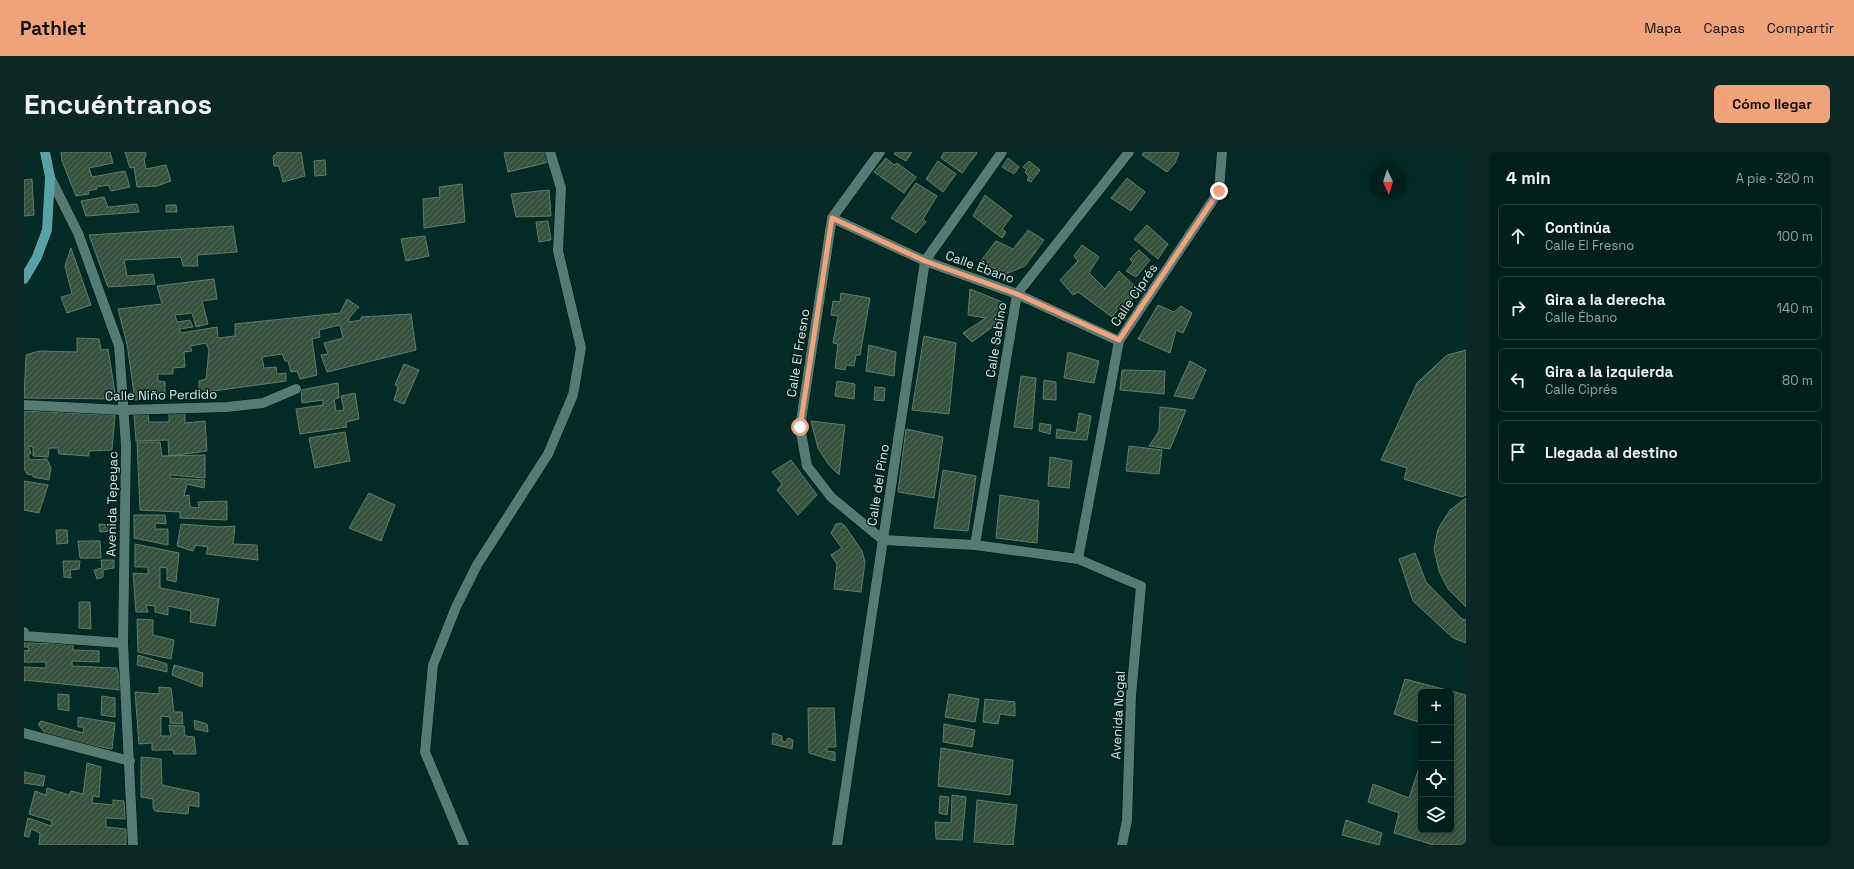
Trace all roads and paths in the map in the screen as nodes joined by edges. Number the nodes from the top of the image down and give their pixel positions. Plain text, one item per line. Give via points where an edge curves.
1 (45, 152) edge
2 (550, 152) edge
3 (880, 152) edge
4 (1002, 152) edge
5 (1129, 152) edge
6 (1222, 152) edge
7 (50, 176) junction
8 (832, 218) junction
9 (925, 261) junction
10 (24, 278) edge
11 (1017, 294) junction
12 (1119, 340) junction
13 (296, 389) dead end
14 (24, 405) edge
15 (123, 410) junction
16 (883, 540) junction
17 (975, 545) junction
18 (1078, 559) junction
19 (24, 632) edge
20 (123, 643) junction
21 (24, 733) edge
22 (130, 761) junction
23 (133, 845) edge
24 (464, 845) edge
25 (836, 845) edge
26 (1122, 845) edge

1 - 7 main road
2 - 24 street via 561,188 558,251 580,348 573,395 548,454 477,565 456,607 434,665 425,752
3 - 8 street, Calle El Fresno
4 - 9 street, Calle del Pino
5 - 11 street, Calle Sabino
6 - 12 street, Calle Ciprés via 1219,191
7 - 10 main road via 47,230 37,257
7 - 15 street, Avenida Tepeyac via 78,233 119,346
8 - 9 street, Calle Ébano
8 - 16 street, Calle El Fresno via 800,427 808,466 831,498
9 - 11 street, Calle Ébano
9 - 16 street, Calle del Pino
11 - 12 street, Calle Ébano
11 - 17 street, Calle Sabino
12 - 18 street, Calle Ciprés
13 - 15 street, Calle Niño Perdido via 263,403
14 - 15 street, Calle Niño Perdido
15 - 20 street, Avenida Tepeyac via 126,446
16 - 17 street
16 - 25 street, Calle del Pino
17 - 18 street
18 - 26 street, Avenida Nogal via 1141,586 1131,696 1127,820
19 - 20 street via 25,636
20 - 22 street, Avenida Tepeyac
21 - 22 street
22 - 23 street, Avenida Tepeyac

